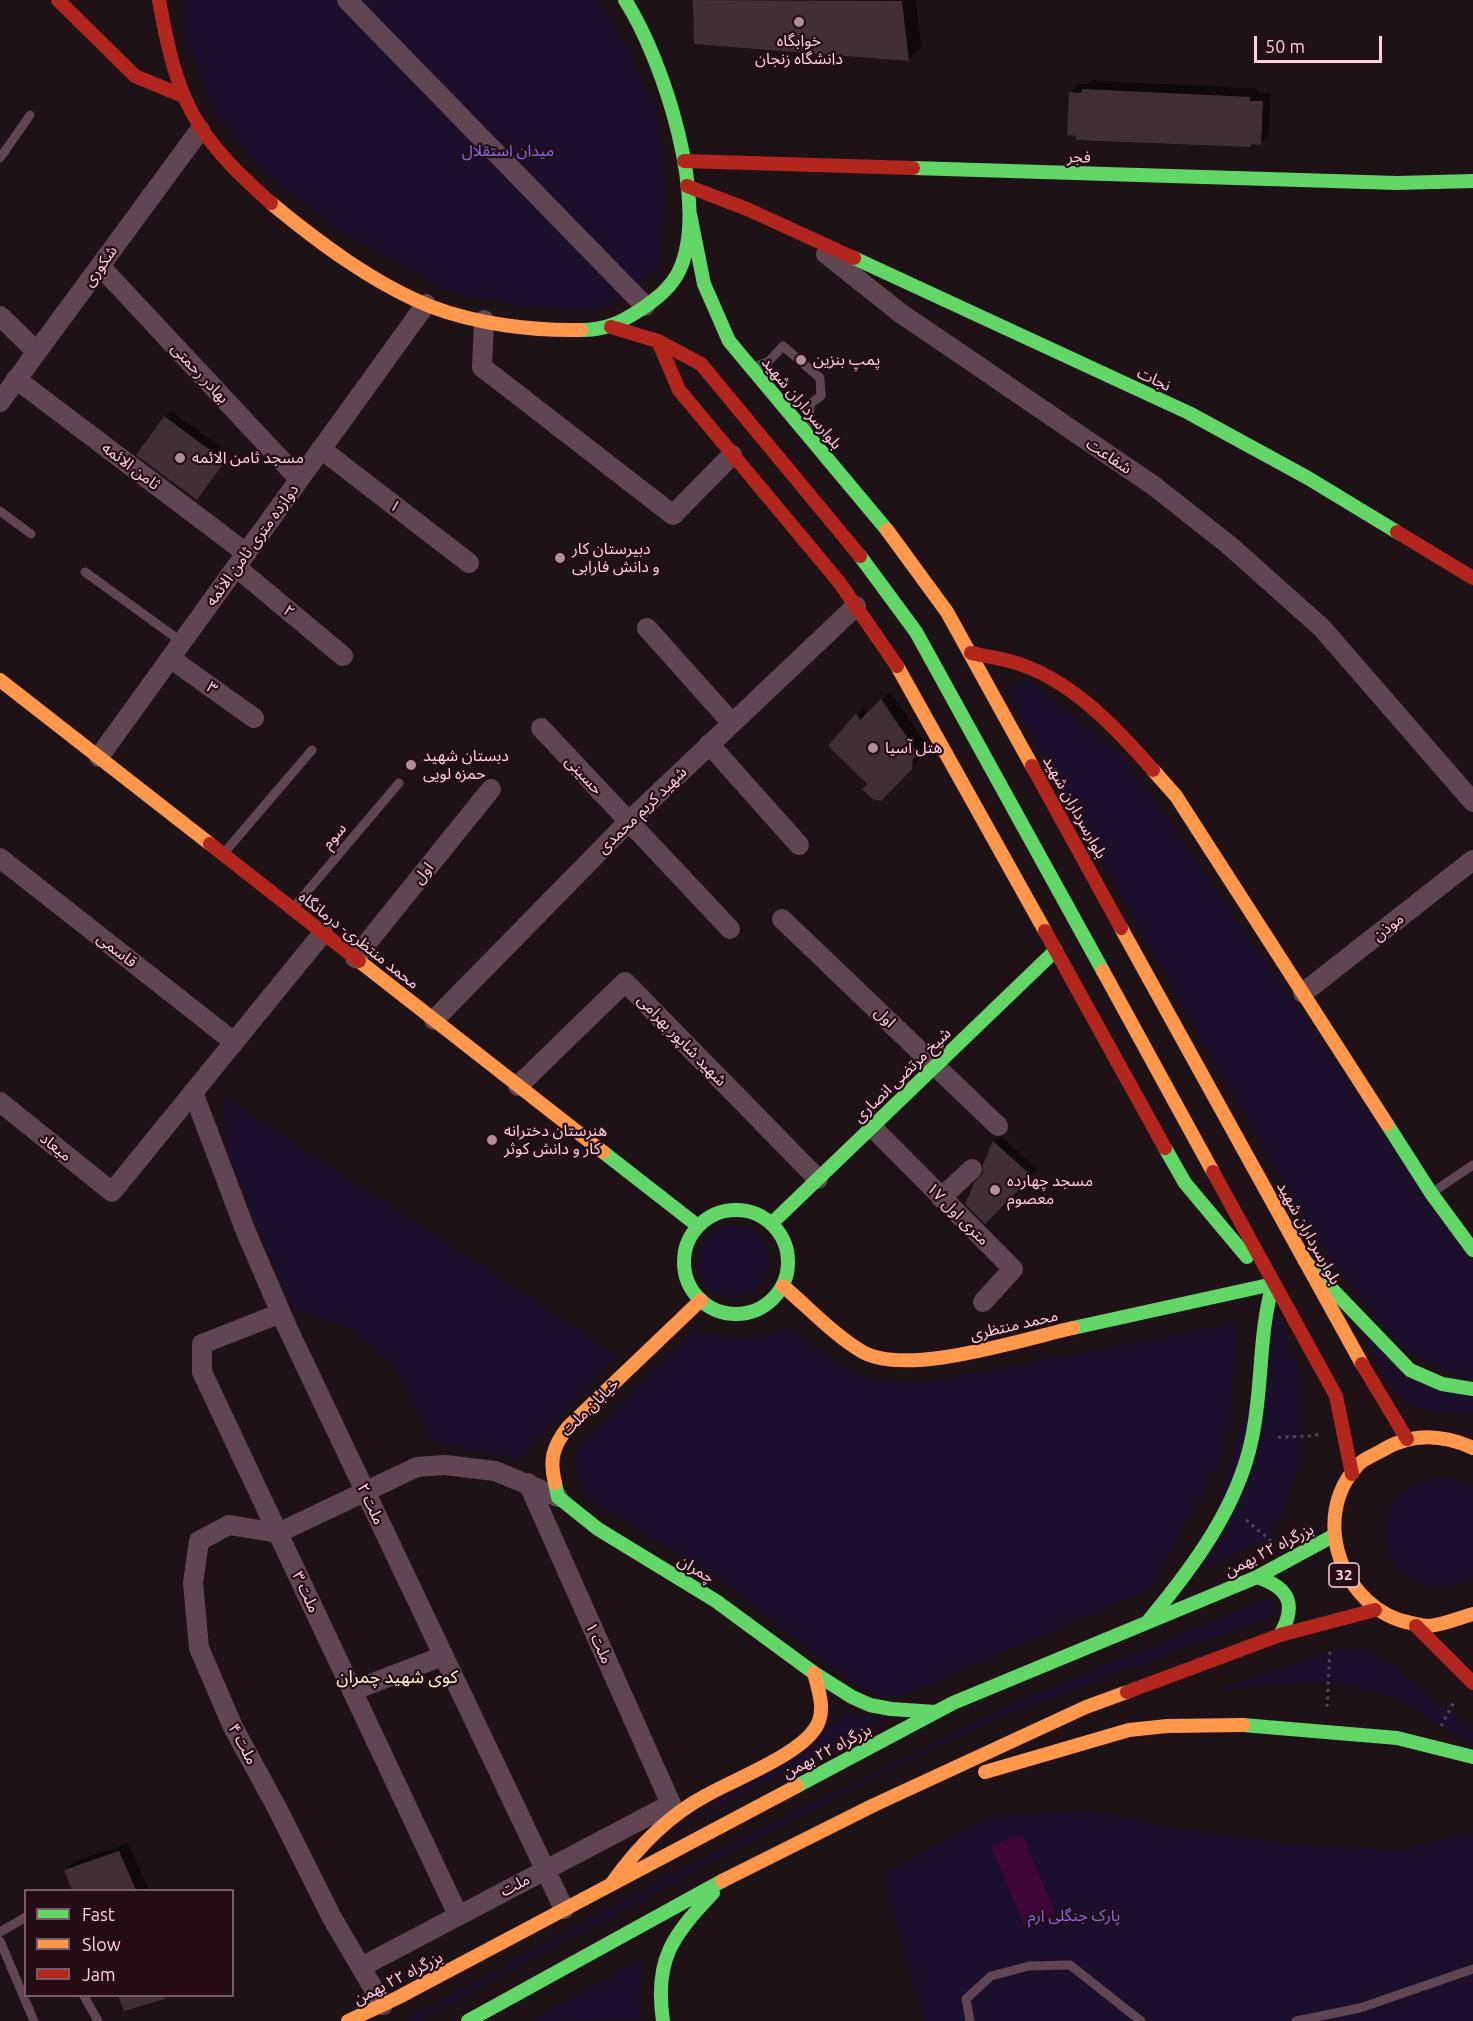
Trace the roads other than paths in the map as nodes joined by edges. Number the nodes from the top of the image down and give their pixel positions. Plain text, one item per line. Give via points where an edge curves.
1 (58, 0) edge
2 (159, 0) edge
3 (347, 0) edge
4 (625, 0) edge
5 (183, 96) junction
6 (30, 116) dead end
7 (200, 130) junction
8 (0, 158) edge
9 (684, 161) junction
10 (1473, 181) edge
11 (687, 186) junction
12 (690, 214) junction
13 (805, 238) junction
14 (100, 266) junction
15 (426, 304) junction
16 (645, 306) junction
17 (0, 316) edge
18 (484, 320) junction
19 (611, 327) junction
20 (658, 341) junction
21 (37, 352) junction
22 (751, 368) junction
23 (16, 379) junction
24 (0, 402) edge
25 (806, 433) junction
26 (321, 449) junction
27 (732, 455) junction
28 (299, 479) junction
29 (0, 511) edge
30 (31, 534) dead end
31 (241, 560) junction
32 (469, 563) dead end
33 (85, 572) dead end
34 (1473, 578) edge
35 (856, 606) junction
36 (908, 621) junction
37 (647, 628) dead end
38 (176, 650) junction
39 (971, 653) junction
40 (343, 656) dead end
41 (903, 675) junction
42 (0, 680) edge
43 (254, 718) dead end
44 (731, 722) junction
45 (541, 729) dead end
46 (709, 744) junction
47 (312, 750) dead end
48 (99, 757) junction
49 (949, 759) junction
50 (399, 783) dead end
51 (491, 789) dead end
52 (1007, 795) junction
53 (1473, 802) edge
54 (628, 822) junction
55 (800, 845) dead end
56 (223, 855) junction
57 (0, 858) edge
58 (1473, 860) edge
59 (292, 909) junction
60 (782, 919) dead end
61 (730, 929) dead end
62 (323, 933) junction
63 (1056, 950) junction
64 (354, 958) junction
65 (1303, 993) junction
66 (435, 1020) junction
67 (234, 1042) junction
68 (936, 1065) junction
69 (518, 1086) junction
70 (193, 1092) junction
71 (0, 1102) edge
72 (999, 1126) dead end
73 (872, 1127) junction
74 (1473, 1165) edge
75 (972, 1168) dead end
76 (818, 1179) junction
77 (1431, 1193) junction
78 (941, 1198) junction
79 (771, 1224) junction
80 (698, 1226) junction
81 (1473, 1250) edge
82 (1305, 1261) junction
83 (1273, 1284) junction
84 (783, 1286) junction
85 (701, 1300) junction
86 (983, 1302) dead end
87 (281, 1313) junction
88 (1367, 1374) junction
89 (1473, 1389) edge
90 (1336, 1396) junction
91 (1407, 1439) junction
92 (1473, 1448) edge
93 (1352, 1473) junction
94 (528, 1483) junction
95 (365, 1492) junction
96 (558, 1497) junction
97 (278, 1533) junction
98 (1333, 1536) junction
99 (1257, 1577) junction
100 (1375, 1610) junction
101 (1473, 1614) edge
102 (1145, 1624) junction
103 (1416, 1626) junction
104 (1280, 1635) junction
105 (443, 1656) junction
106 (814, 1673) junction
107 (1470, 1680) edge
108 (352, 1691) junction
109 (936, 1712) junction
110 (1473, 1757) edge
111 (670, 1804) joint
112 (874, 1805) junction
113 (545, 1869) junction
114 (726, 1879) junction
115 (612, 1883) junction
116 (564, 1909) junction
117 (458, 1915) junction
118 (24, 1918) edge
119 (0, 1932) edge
120 (0, 1941) edge
121 (360, 1967) junction
122 (1473, 1969) edge
123 (85, 1997) edge
124 (383, 2005) junction
125 (34, 2021) edge
126 (98, 2021) edge
127 (348, 2021) edge
128 (468, 2021) edge
129 (663, 2021) edge
130 (970, 2021) edge
131 (1141, 2021) edge
132 (1296, 2021) edge

1 - 5 main road via 135,76
2 - 5 main road via 170,58
3 - 16 street
4 - 9 main road via 662,77
5 - 7 main road
6 - 8 lane
7 - 14 street, شکوری
7 - 15 main road via 234,170 274,205 360,267
9 - 10 main road, فجر via 1374,182
9 - 11 main road
11 - 12 main road
11 - 13 main road, شفاعت via 747,209
12 - 16 main road via 686,252 671,285
12 - 22 main road, بلوارسرداران شهید via 704,284 729,341
13 - 34 main road, نجات via 1189,413 1308,478
13 - 53 street, شفاعت via 900,312 1154,486 1230,545 1322,628
14 - 21 street, شکوری
14 - 28 street, بهادر رحمتی
15 - 18 main road
15 - 26 street, دوازده متری ثامن الائمه
16 - 19 main road
17 - 21 street
18 - 19 main road via 574,331
18 - 27 street via 482,367 673,515
19 - 20 main road
20 - 27 main road via 679,390
20 - 36 main road via 701,364 865,562
21 - 23 street, شکوری
22 - 25 main road, بلوارسرداران شهید
22 - 25 lane via 768,362 783,346 820,378 821,396 811,403
23 - 24 street, شکوری
23 - 31 street, ثامن الائمه
25 - 39 main road, بلوارسرداران شهید via 894,539 947,612
26 - 28 street, دوازده متری ثامن الائمه
26 - 32 street, ۱
27 - 35 main road
28 - 31 street, دوازده متری ثامن الائمه
29 - 30 lane
31 - 38 street, دوازده متری ثامن الائمه
31 - 40 street, ۲
33 - 38 lane
35 - 41 main road
35 - 44 street, شهید کریم محمدی
36 - 41 main road
36 - 52 main road
37 - 44 street
38 - 43 street, ۳
38 - 48 street, دوازده متری ثامن الائمه
39 - 65 main road via 1029,667 1063,687 1132,744 1176,796
39 - 82 main road, بلوارسرداران شهید
41 - 49 main road
42 - 48 main road, محمد منتظری- درمانگاه
44 - 46 street, شهید کریم محمدی
45 - 54 street, حسینی
46 - 54 street, شهید کریم محمدی
46 - 55 street
47 - 56 lane
48 - 56 main road, محمد منتظری- درمانگاه
49 - 52 main road
49 - 63 main road
50 - 59 lane, سوم
51 - 64 street, اول
52 - 83 main road
54 - 61 street, حسینی
54 - 66 street, شهید کریم محمدی
56 - 59 main road, محمد منتظری- درمانگاه
57 - 67 street, قاسمی
58 - 65 street, موذن
59 - 62 main road, محمد منتظری- درمانگاه
60 - 68 street, اول
62 - 64 main road, محمد منتظری- درمانگاه
62 - 67 street
63 - 68 main road, شیخ مرتضی انصاری
63 - 83 main road via 1185,1183 1231,1241
64 - 66 main road, محمد منتظری- درمانگاه
65 - 77 main road
66 - 69 main road, محمد منتظری- درمانگاه
67 - 70 street
68 - 72 street, اول
68 - 73 main road, شیخ مرتضی انصاری
69 - 76 street, شهید شاپور بهرامی via 625,982
69 - 80 main road, محمد منتظری- درمانگاه
70 - 71 street, میعاد via 112,1192
70 - 87 street, ملت ۲
73 - 76 main road, شیخ مرتضی انصاری
73 - 78 street, ۱۷ متری اول
74 - 77 lane
75 - 78 street
76 - 79 main road, شیخ مرتضی انصاری
77 - 81 main road
78 - 86 street, ۱۷ متری اول via 1013,1269
79 - 80 main road via 760,1216 734,1210 714,1215
79 - 84 main road via 786,1246 788,1260
80 - 85 main road via 688,1244 684,1264 689,1283
82 - 88 main road, بلوارسرداران شهید
82 - 89 main road via 1410,1370 1442,1384
83 - 84 main road, محمد منتظری via 935,1359 893,1362 862,1352
83 - 90 main road
83 - 102 main road via 1265,1308 1252,1437 1244,1468 1181,1583
84 - 85 main road via 764,1306 738,1314 718,1310
85 - 96 main road, خیابان ملت via 556,1442 550,1465
87 - 95 street, ملت ۲
87 - 97 street, ملت ۳ via 202,1344 202,1372
88 - 90 main road via 1355,1390
88 - 91 main road, بلوارسرداران شهید
90 - 93 main road
91 - 92 main road, 32 via 1451,1439
91 - 93 main road, 32 via 1386,1446
93 - 98 main road, 32 via 1334,1514
94 - 95 street via 495,1471 445,1465 417,1467
94 - 96 street
94 - 111 street, ملت ۱
95 - 97 street
95 - 105 street, ملت ۲
96 - 106 main road, چمران via 597,1529 716,1601
97 - 108 street, ملت ۳
97 - 121 street, ملت ۴ via 230,1525 199,1541 193,1582 199,1648 233,1727
98 - 99 main road, بزرگراه ۲۲ بهمن
98 - 100 main road, 32 via 1345,1578
99 - 102 main road, بزرگراه ۲۲ بهمن
99 - 104 main road via 1273,1581 1285,1591 1291,1606 1289,1622
100 - 103 main road, 32
100 - 104 main road
101 - 103 main road, 32 via 1438,1626
102 - 109 main road, بزرگراه ۲۲ بهمن
103 - 107 main road, 32
104 - 112 main road via 1086,1707
105 - 108 street
105 - 113 street, ملت ۲
106 - 109 main road, چمران via 870,1705
106 - 115 main road via 821,1698 814,1731 781,1754 701,1797 663,1824 633,1853
108 - 117 street, ملت ۳
109 - 115 main road, بزرگراه ۲۲ بهمن
110 - 112 main road via 1397,1738 1325,1730 1249,1725 1167,1726 1129,1730
111 - 113 street, ملت
112 - 114 main road
113 - 116 street, ملت ۲
113 - 117 street, ملت
114 - 128 main road
114 - 129 main road via 685,1922 667,1949 659,1976
115 - 116 main road, بزرگراه ۲۲ بهمن
116 - 124 main road, بزرگراه ۲۲ بهمن
117 - 121 street, ملت
118 - 119 lane
120 - 125 lane
121 - 124 street, ملت ۴
122 - 132 lane via 1360,2008
123 - 126 lane
124 - 127 main road, بزرگراه ۲۲ بهمن
130 - 131 lane via 966,1999 991,1976 1029,1966 1070,1965

